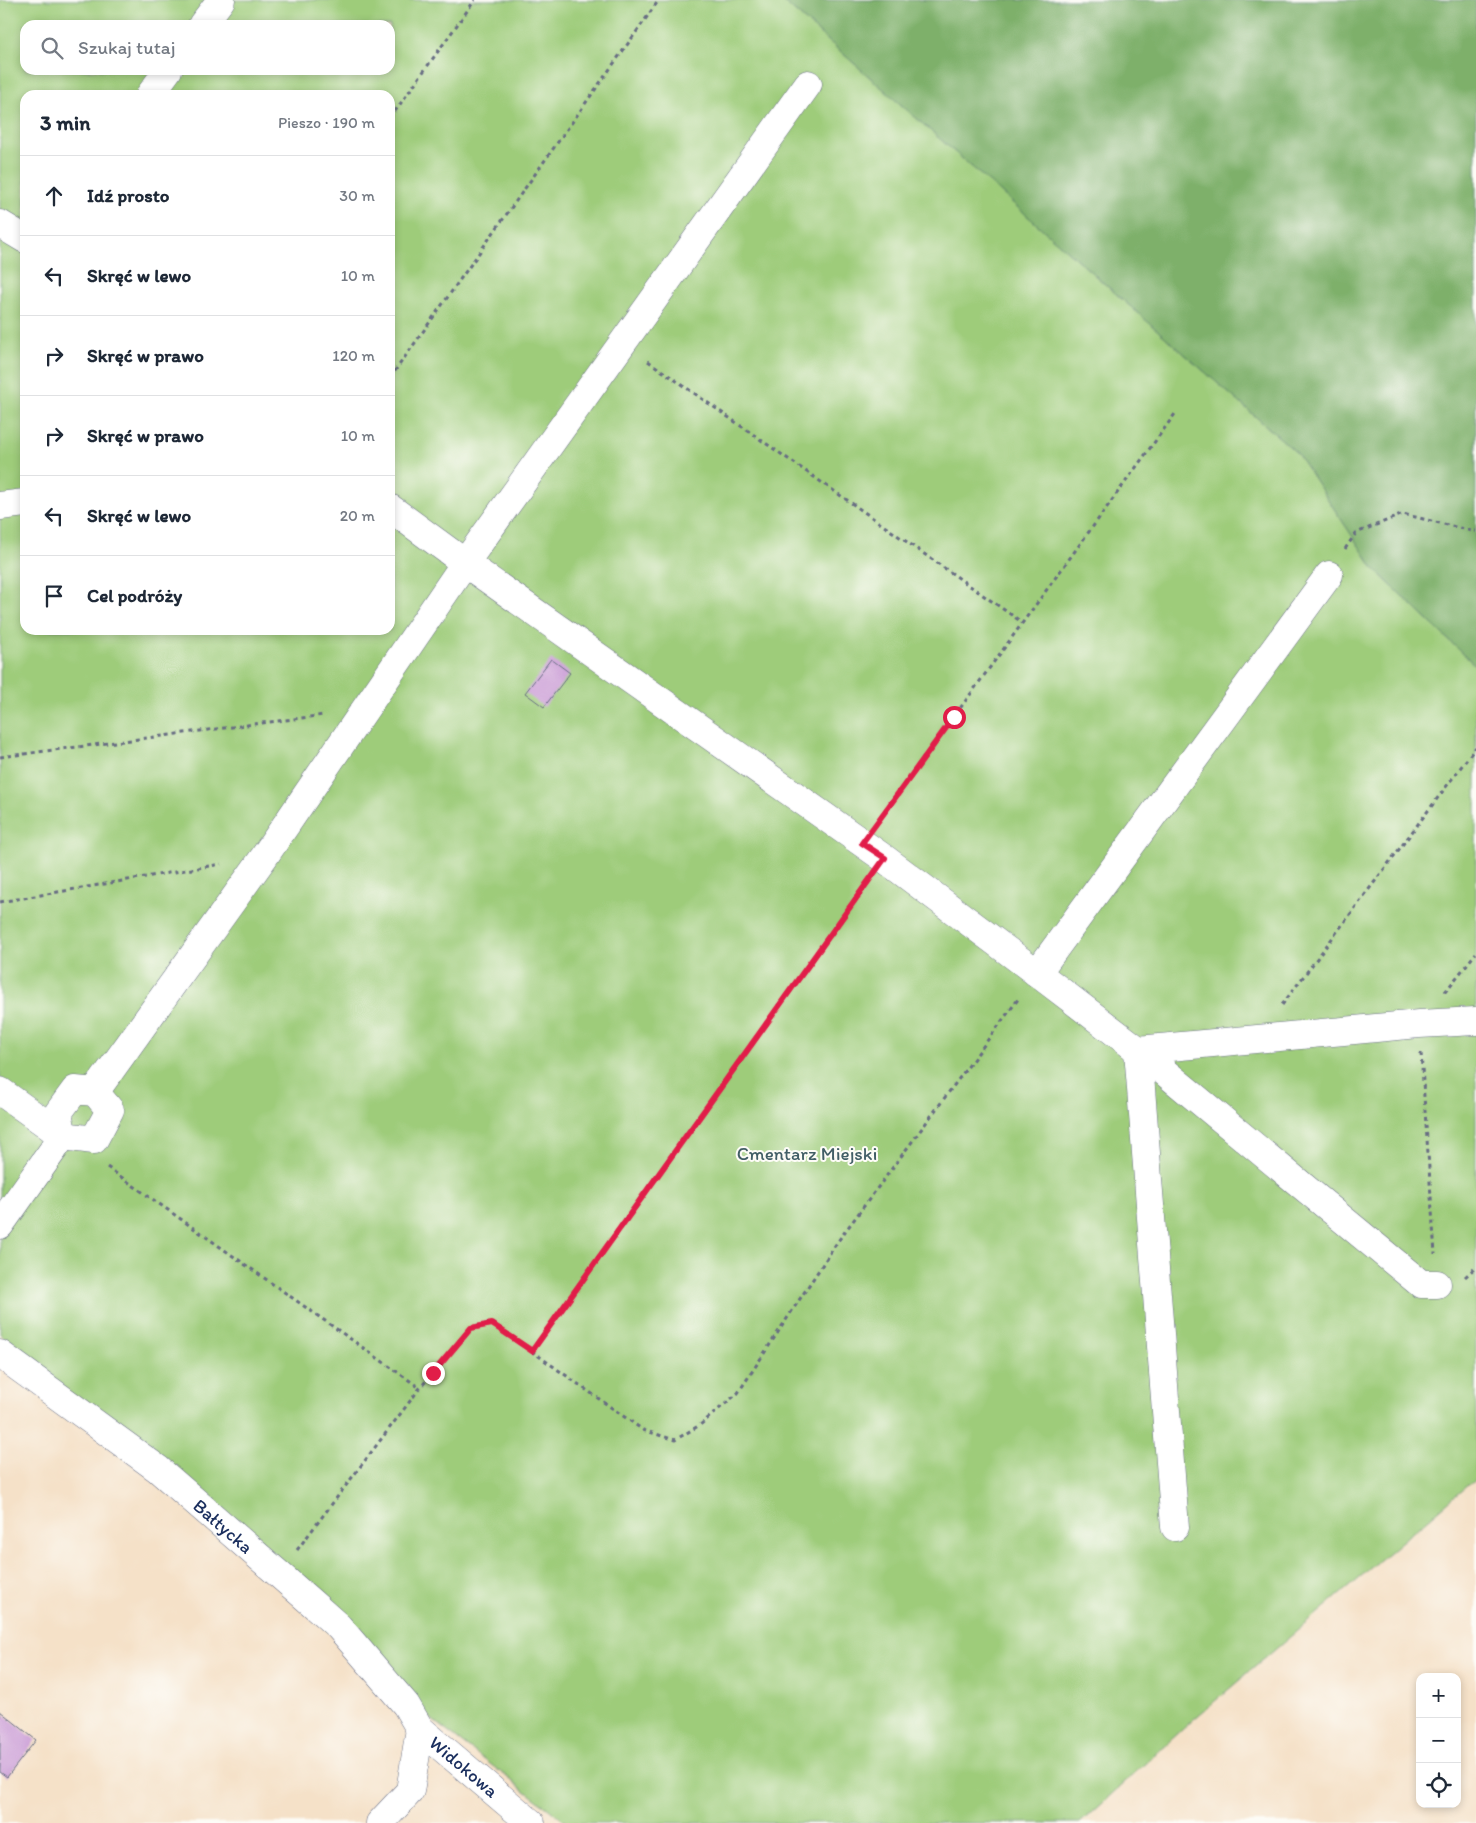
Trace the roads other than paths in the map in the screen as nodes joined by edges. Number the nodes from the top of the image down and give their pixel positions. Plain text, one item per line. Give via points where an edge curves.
1 (221, 0) edge
2 (206, 20) edge
3 (164, 75) edge
4 (808, 84) dead end
5 (154, 90) edge
6 (0, 224) edge
7 (20, 236) edge
8 (20, 504) edge
9 (0, 506) edge
10 (395, 512) edge
11 (464, 563) junction
12 (1329, 575) road end
13 (1037, 973) junction
14 (1476, 1021) edge
15 (1138, 1050) junction
16 (0, 1091) edge
17 (63, 1136) junction
18 (0, 1225) edge
19 (1437, 1284) road end
20 (0, 1354) edge
21 (1175, 1527) dead end
22 (420, 1729) junction
23 (380, 1823) edge
24 (531, 1823) edge

1 - 2 street
3 - 5 street
4 - 11 street
6 - 7 street
8 - 9 street
10 - 11 street
11 - 13 street via 885,858
11 - 17 street via 264,857 95,1092 75,1090 58,1113
12 - 13 street
13 - 15 street
14 - 15 street
15 - 19 street via 1420,1284
15 - 21 street
16 - 17 street
17 - 18 street
20 - 22 street, Bałtycka via 158,1468 339,1627 406,1705
22 - 23 street via 410,1791
22 - 24 street, Widokowa

